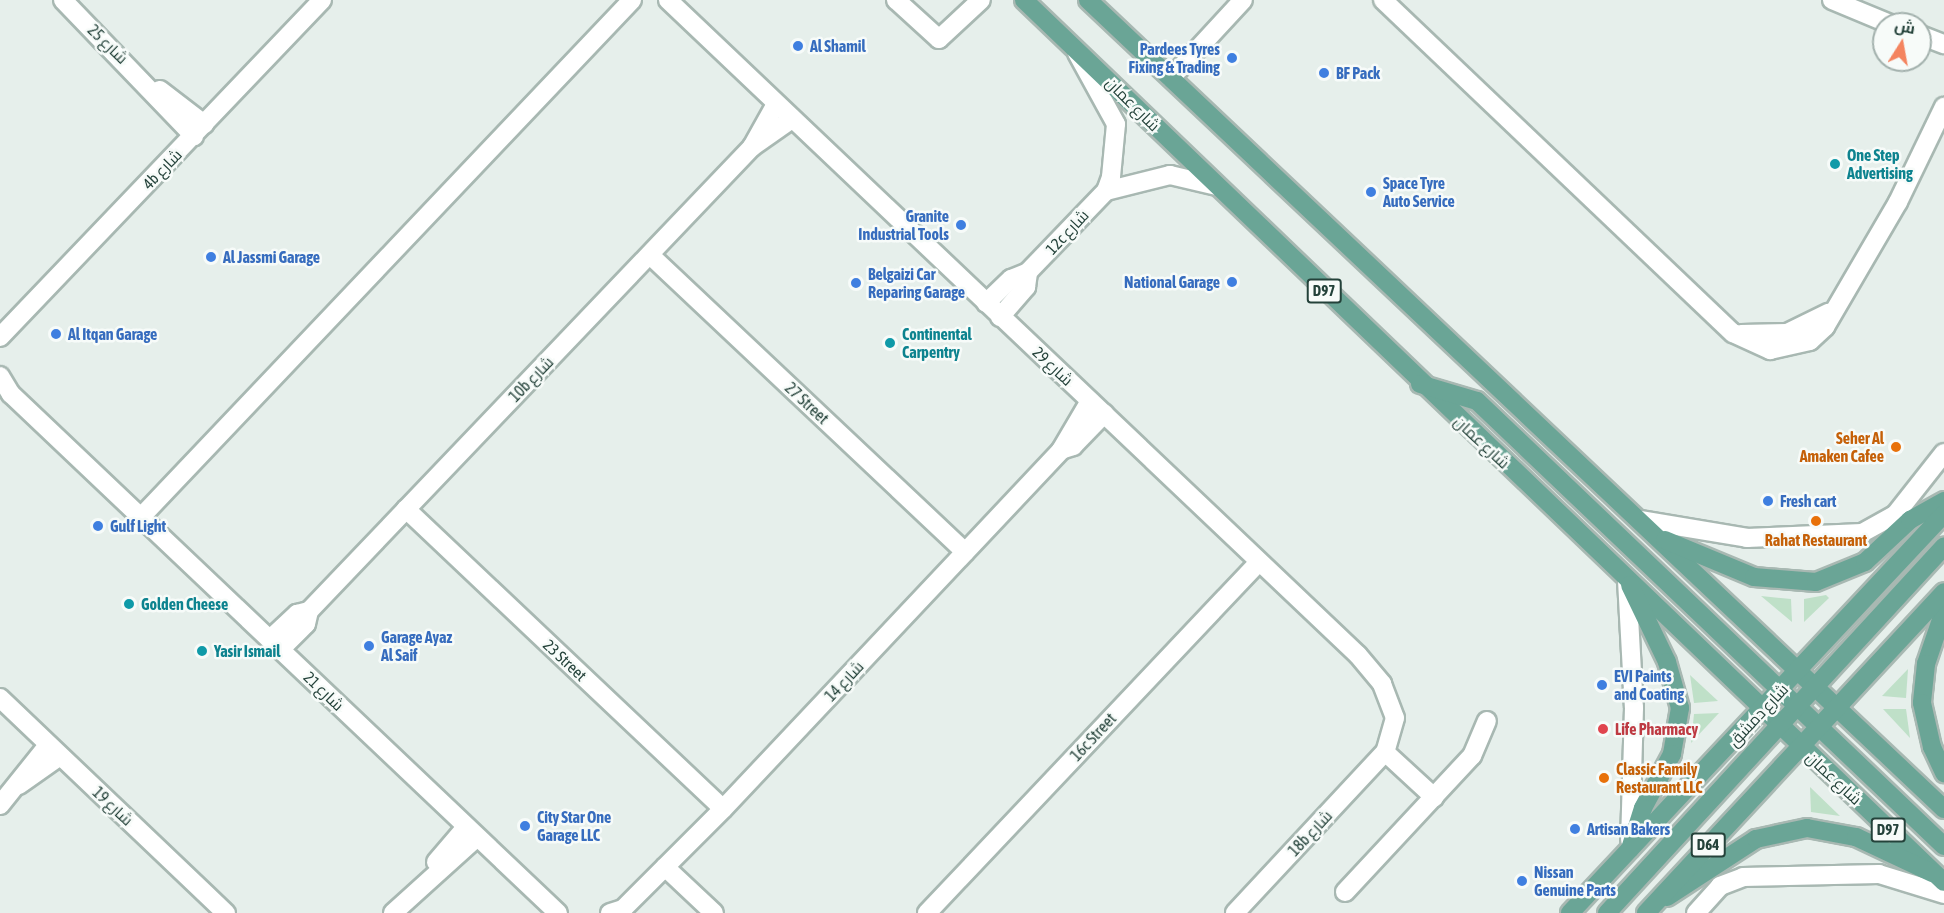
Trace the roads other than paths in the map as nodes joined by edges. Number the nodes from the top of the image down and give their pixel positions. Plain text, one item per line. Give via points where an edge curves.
1 (63, 0) edge
2 (322, 0) edge
3 (632, 0) edge
4 (668, 0) edge
5 (896, 0) edge
6 (981, 0) edge
7 (1024, 0) edge
8 (1088, 0) edge
9 (1243, 0) edge
10 (1383, 0) edge
11 (1832, 0) edge
12 (1872, 17) edge
13 (1074, 46) junction
14 (1171, 78) junction
15 (776, 104) junction
16 (1944, 107) edge
17 (792, 119) junction
18 (199, 130) junction
19 (752, 147) junction
20 (1217, 186) junction
21 (1106, 191) junction
22 (650, 255) junction
23 (1028, 273) junction
24 (986, 303) junction
25 (1000, 316) junction
26 (0, 337) edge
27 (0, 376) edge
28 (1420, 384) junction
29 (6, 392) edge
30 (1090, 401) junction
31 (1104, 414) junction
32 (1061, 450) junction
33 (1944, 453) edge
34 (1944, 501) edge
35 (406, 510) junction
36 (1944, 514) edge
37 (141, 517) junction
38 (1640, 520) junction
39 (1662, 539) junction
40 (1944, 546) edge
41 (965, 552) junction
42 (1259, 561) junction
43 (1627, 578) junction
44 (1944, 592) edge
45 (1944, 611) edge
46 (275, 644) junction
47 (1798, 672) junction
48 (1815, 688) junction
49 (1780, 692) junction
50 (0, 698) edge
51 (1835, 707) junction
52 (1797, 708) junction
53 (1762, 710) junction
54 (1486, 721) dead end
55 (1817, 726) junction
56 (1780, 727) junction
57 (1799, 746) junction
58 (54, 750) junction
59 (1385, 752) junction
60 (1944, 772) edge
61 (1434, 797) junction
62 (0, 805) edge
63 (723, 809) junction
64 (1944, 809) edge
65 (472, 832) junction
66 (1944, 846) edge
67 (1630, 850) junction
68 (666, 867) junction
69 (1940, 878) edge
70 (1345, 892) dead end
71 (1944, 894) edge
72 (1660, 900) junction
73 (619, 912) edge
74 (226, 913) edge
75 (393, 913) edge
76 (558, 913) edge
77 (714, 913) edge
78 (927, 913) edge
79 (1236, 913) edge
80 (1570, 913) edge
81 (1607, 913) edge
82 (1646, 913) edge
83 (1696, 913) edge

1 - 18 street, شارع 25
2 - 18 street, 4b شارع
3 - 37 street
4 - 15 street, شارع 29
5 - 6 street via 939,39
7 - 13 main road, شارع عمان / D97
8 - 14 main road
9 - 14 street
10 - 16 street via 1733,333 1787,333 1835,308 1898,202
11 - 12 street
13 - 20 main road, شارع عمان / D97
13 - 21 street, 12c شارع via 1116,124 1115,163
14 - 38 main road
15 - 17 street, شارع 29
15 - 19 street, 10b شارع
17 - 19 street, 10b شارع
17 - 24 street, شارع 29
18 - 26 street, 4b شارع
19 - 22 street, 10b شارع
20 - 21 street via 1170,175
20 - 28 main road, شارع عمان / D97
21 - 23 street, 12c شارع
22 - 35 street, 10b شارع
22 - 41 street, 27 Street
23 - 24 street, 12c شارع via 1011,279
23 - 25 street, 12c شارع via 1026,287
24 - 25 street, شارع 29
25 - 30 street, شارع 29
27 - 29 street, شارع 21
28 - 43 main road, شارع عمان / D97
28 - 49 main road via 1477,401
29 - 37 street, شارع 21
30 - 31 street, شارع 29
30 - 32 street, شارع 14
31 - 32 street, شارع 14 via 1073,446
31 - 42 street, شارع 29
32 - 41 street, شارع 14
33 - 38 street via 1895,515 1862,533 1747,538
34 - 39 main road via 1911,520 1865,562 1816,582 1754,577
35 - 46 street, 10b شارع via 309,611 297,614
35 - 63 street, 23 Street
36 - 47 main road, شارع دمشق
37 - 46 street, شارع 21
38 - 39 main road
39 - 47 main road
40 - 48 main road
41 - 63 street, شارع 14
42 - 59 street, شارع 29 via 1382,684 1395,718
42 - 78 street, 16c Street
43 - 53 main road, شارع عمان / D97
43 - 67 street via 1634,708
43 - 67 main road via 1667,662 1680,708 1672,754 1643,808
44 - 51 main road, D64
45 - 60 main road via 1926,664 1922,703
46 - 65 street, شارع 21
47 - 48 main road
47 - 49 main road, شارع دمشق
48 - 51 main road
48 - 52 main road
49 - 52 main road
49 - 53 main road, شارع دمشق
50 - 58 street, شارع 19
51 - 55 main road, D64
51 - 64 main road
52 - 55 main road
52 - 56 main road
53 - 56 main road, شارع عمان / D97
53 - 67 main road, شارع دمشق
54 - 61 street via 1472,756
55 - 57 main road, D64
55 - 66 main road
56 - 57 main road, شارع عمان / D97
56 - 81 main road
57 - 69 main road, شارع عمان / D97
57 - 72 main road, D64
58 - 62 street
58 - 74 street, شارع 19
59 - 61 street
59 - 79 street, 18b شارع
61 - 70 street
63 - 68 street, شارع 14
65 - 75 street
65 - 76 street, شارع 21
67 - 80 main road, شارع دمشق
68 - 73 street, شارع 14
68 - 77 street
69 - 72 main road via 1904,864 1856,837 1807,828 1756,839
71 - 83 street via 1878,874 1743,877 1720,886
72 - 82 main road, D64

